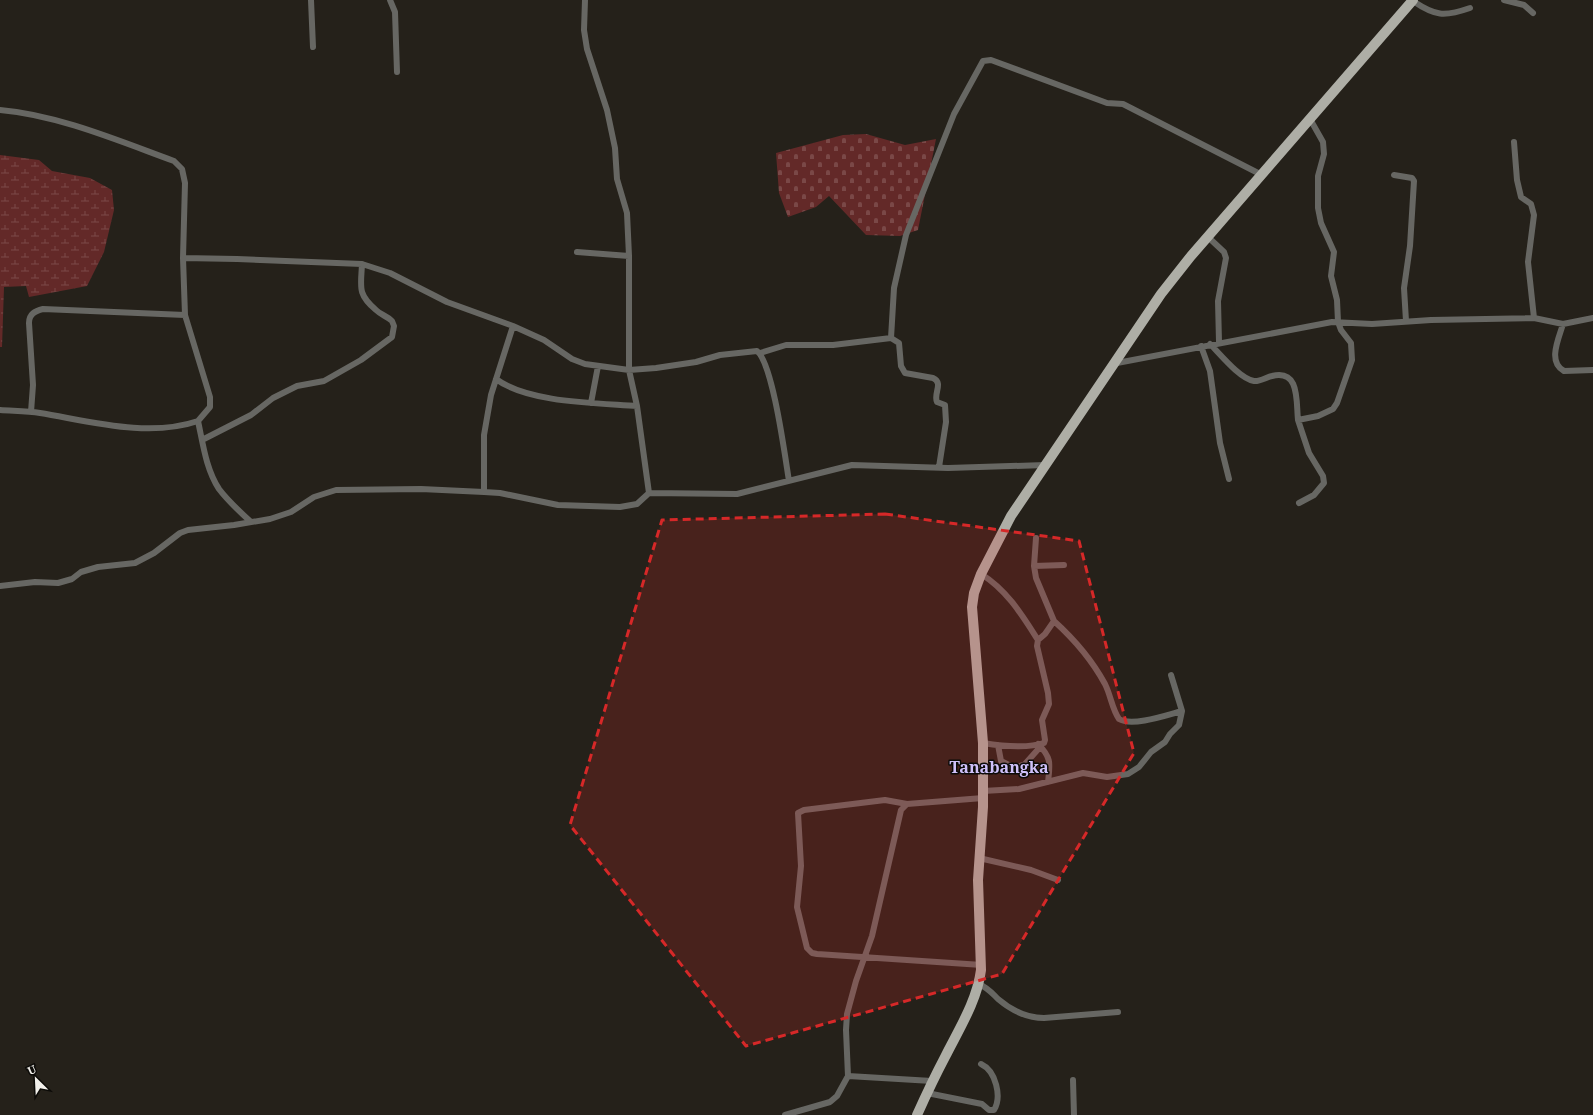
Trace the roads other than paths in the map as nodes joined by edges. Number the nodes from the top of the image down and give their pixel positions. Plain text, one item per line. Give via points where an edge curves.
1 (310, 0) edge
2 (390, 0) edge
3 (585, 0) edge
4 (1504, 0) edge
5 (1413, 1) edge
6 (1470, 8) dead end
7 (1533, 13) dead end
8 (313, 47) dead end
9 (397, 72) dead end
10 (0, 110) edge
11 (1310, 119) junction
12 (1514, 142) dead end
13 (1262, 175) junction
14 (1394, 176) dead end
15 (1208, 237) junction
16 (577, 252) dead end
17 (629, 256) junction
18 (183, 258) junction
19 (362, 264) junction
20 (185, 315) junction
21 (1534, 318) junction
22 (1593, 318) edge
23 (1406, 321) junction
24 (1338, 322) junction
25 (1563, 324) junction
26 (512, 326) junction
27 (891, 338) junction
28 (1219, 342) junction
29 (1210, 344) junction
30 (1201, 346) junction
31 (760, 353) junction
32 (1117, 363) junction
33 (598, 366) junction
34 (629, 370) junction
35 (1593, 370) edge
36 (496, 379) junction
37 (592, 403) junction
38 (637, 406) junction
39 (0, 410) edge
40 (31, 412) junction
41 (1298, 420) junction
42 (198, 421) junction
43 (202, 440) junction
44 (1045, 465) junction
45 (939, 467) junction
46 (1229, 480) dead end
47 (789, 481) junction
48 (484, 492) junction
49 (649, 493) junction
50 (1299, 503) dead end
51 (251, 522) junction
52 (1036, 538) dead end
53 (1064, 565) dead end
54 (1034, 566) junction
55 (981, 574) junction
56 (0, 586) edge
57 (1054, 622) junction
58 (1038, 640) junction
59 (1171, 675) dead end
60 (1182, 711) junction
61 (983, 744) junction
62 (998, 745) junction
63 (1040, 745) junction
64 (1048, 782) junction
65 (983, 794) junction
66 (907, 804) junction
67 (979, 858) junction
68 (1058, 880) dead end
69 (865, 958) junction
70 (982, 965) junction
71 (979, 984) junction
72 (1118, 1012) dead end
73 (981, 1064) dead end
74 (848, 1076) junction
75 (1073, 1080) dead end
76 (932, 1081) junction
77 (927, 1093) junction
78 (785, 1115) edge
79 (917, 1115) edge
80 (1074, 1115) edge

1 - 8 street
2 - 9 street via 395,12
3 - 17 street via 584,36 607,110 615,148 617,179 626,206
4 - 7 street via 1524,5
5 - 6 street via 1435,14 1452,14
5 - 11 main road
10 - 18 street via 44,117 174,161 185,175
11 - 13 main road
11 - 24 street via 1321,137 1324,148 1318,176 1318,208 1321,223 1334,252 1331,276 1337,300
12 - 21 street via 1520,197 1531,204 1534,210 1528,262
13 - 15 main road
13 - 27 street via 1123,104 1107,103 991,60 983,61 954,114 906,235 894,288
14 - 23 street via 1412,178 1414,181 1410,246 1404,288
15 - 28 street via 1224,252 1226,258 1218,301
15 - 32 main road via 1161,294
16 - 17 street
17 - 34 street
18 - 19 street
18 - 20 street
19 - 26 street via 390,273 446,302
19 - 43 street via 361,293 377,311 392,321 394,332 389,340 333,376 297,386 273,398 246,418
20 - 40 street via 43,309 35,311 29,318
20 - 42 street via 210,392 210,407
21 - 23 street
21 - 25 street
22 - 25 street
23 - 24 street via 1372,324
24 - 28 street
24 - 41 street via 1351,343 1352,360 1337,403 1326,413
25 - 35 street via 1555,350 1560,369 1574,372
26 - 33 street via 544,340 578,361
26 - 36 street
27 - 31 street via 833,345 786,345
27 - 45 street via 899,343 902,370 905,373 933,378 939,384 936,399 945,405 946,422
28 - 29 street
29 - 30 street
29 - 41 street via 1241,375 1250,380 1258,381 1280,374 1287,375 1296,391
30 - 32 street
30 - 46 street via 1210,372 1220,443
31 - 34 street via 753,350 673,366
31 - 47 street via 776,406
32 - 44 main road
33 - 34 street
33 - 37 street
34 - 38 street
36 - 37 street via 510,386 558,400
36 - 48 street via 484,435
37 - 38 street
38 - 49 street
39 - 40 street
40 - 42 street via 100,424 142,428
41 - 50 street via 1308,453 1324,476 1320,490
42 - 43 street
43 - 51 street via 204,452 220,489
44 - 45 street
44 - 55 main road via 1011,516
45 - 47 street via 852,465
47 - 49 street via 732,495
48 - 49 street via 500,492 558,505 620,506 637,504
48 - 51 street via 421,489 336,490 314,497 285,515
51 - 56 street via 188,530 135,563 98,567 81,572 67,581
52 - 54 street
53 - 54 street
54 - 57 street via 1036,578
55 - 58 street via 993,581 1006,594
55 - 61 main road via 972,607
57 - 58 street
57 - 60 street via 1075,640 1092,663 1106,685 1119,719 1133,722
58 - 63 street via 1037,646 1049,704 1042,720 1045,740
59 - 60 street
60 - 64 street via 1178,728 1139,767 1128,774 1107,777 1083,773
61 - 62 street
61 - 65 main road
62 - 63 street
62 - 63 street via 1001,761 1015,768 1025,764
63 - 64 street via 1048,756
64 - 65 street
65 - 66 street
65 - 67 main road
66 - 69 street via 899,815
66 - 69 street via 885,800 804,810 797,816 801,866 797,907 807,948 817,954
67 - 68 street via 1031,870
67 - 70 main road
69 - 70 street
69 - 74 street via 847,1014
70 - 71 main road
71 - 72 street via 990,989 1014,1010 1040,1018
71 - 76 main road via 967,1014
73 - 77 street via 988,1068 994,1078 997,1093 994,1110 989,1110 982,1104
74 - 76 street
74 - 78 street via 837,1096 830,1102
75 - 80 street
76 - 77 main road
77 - 79 main road

